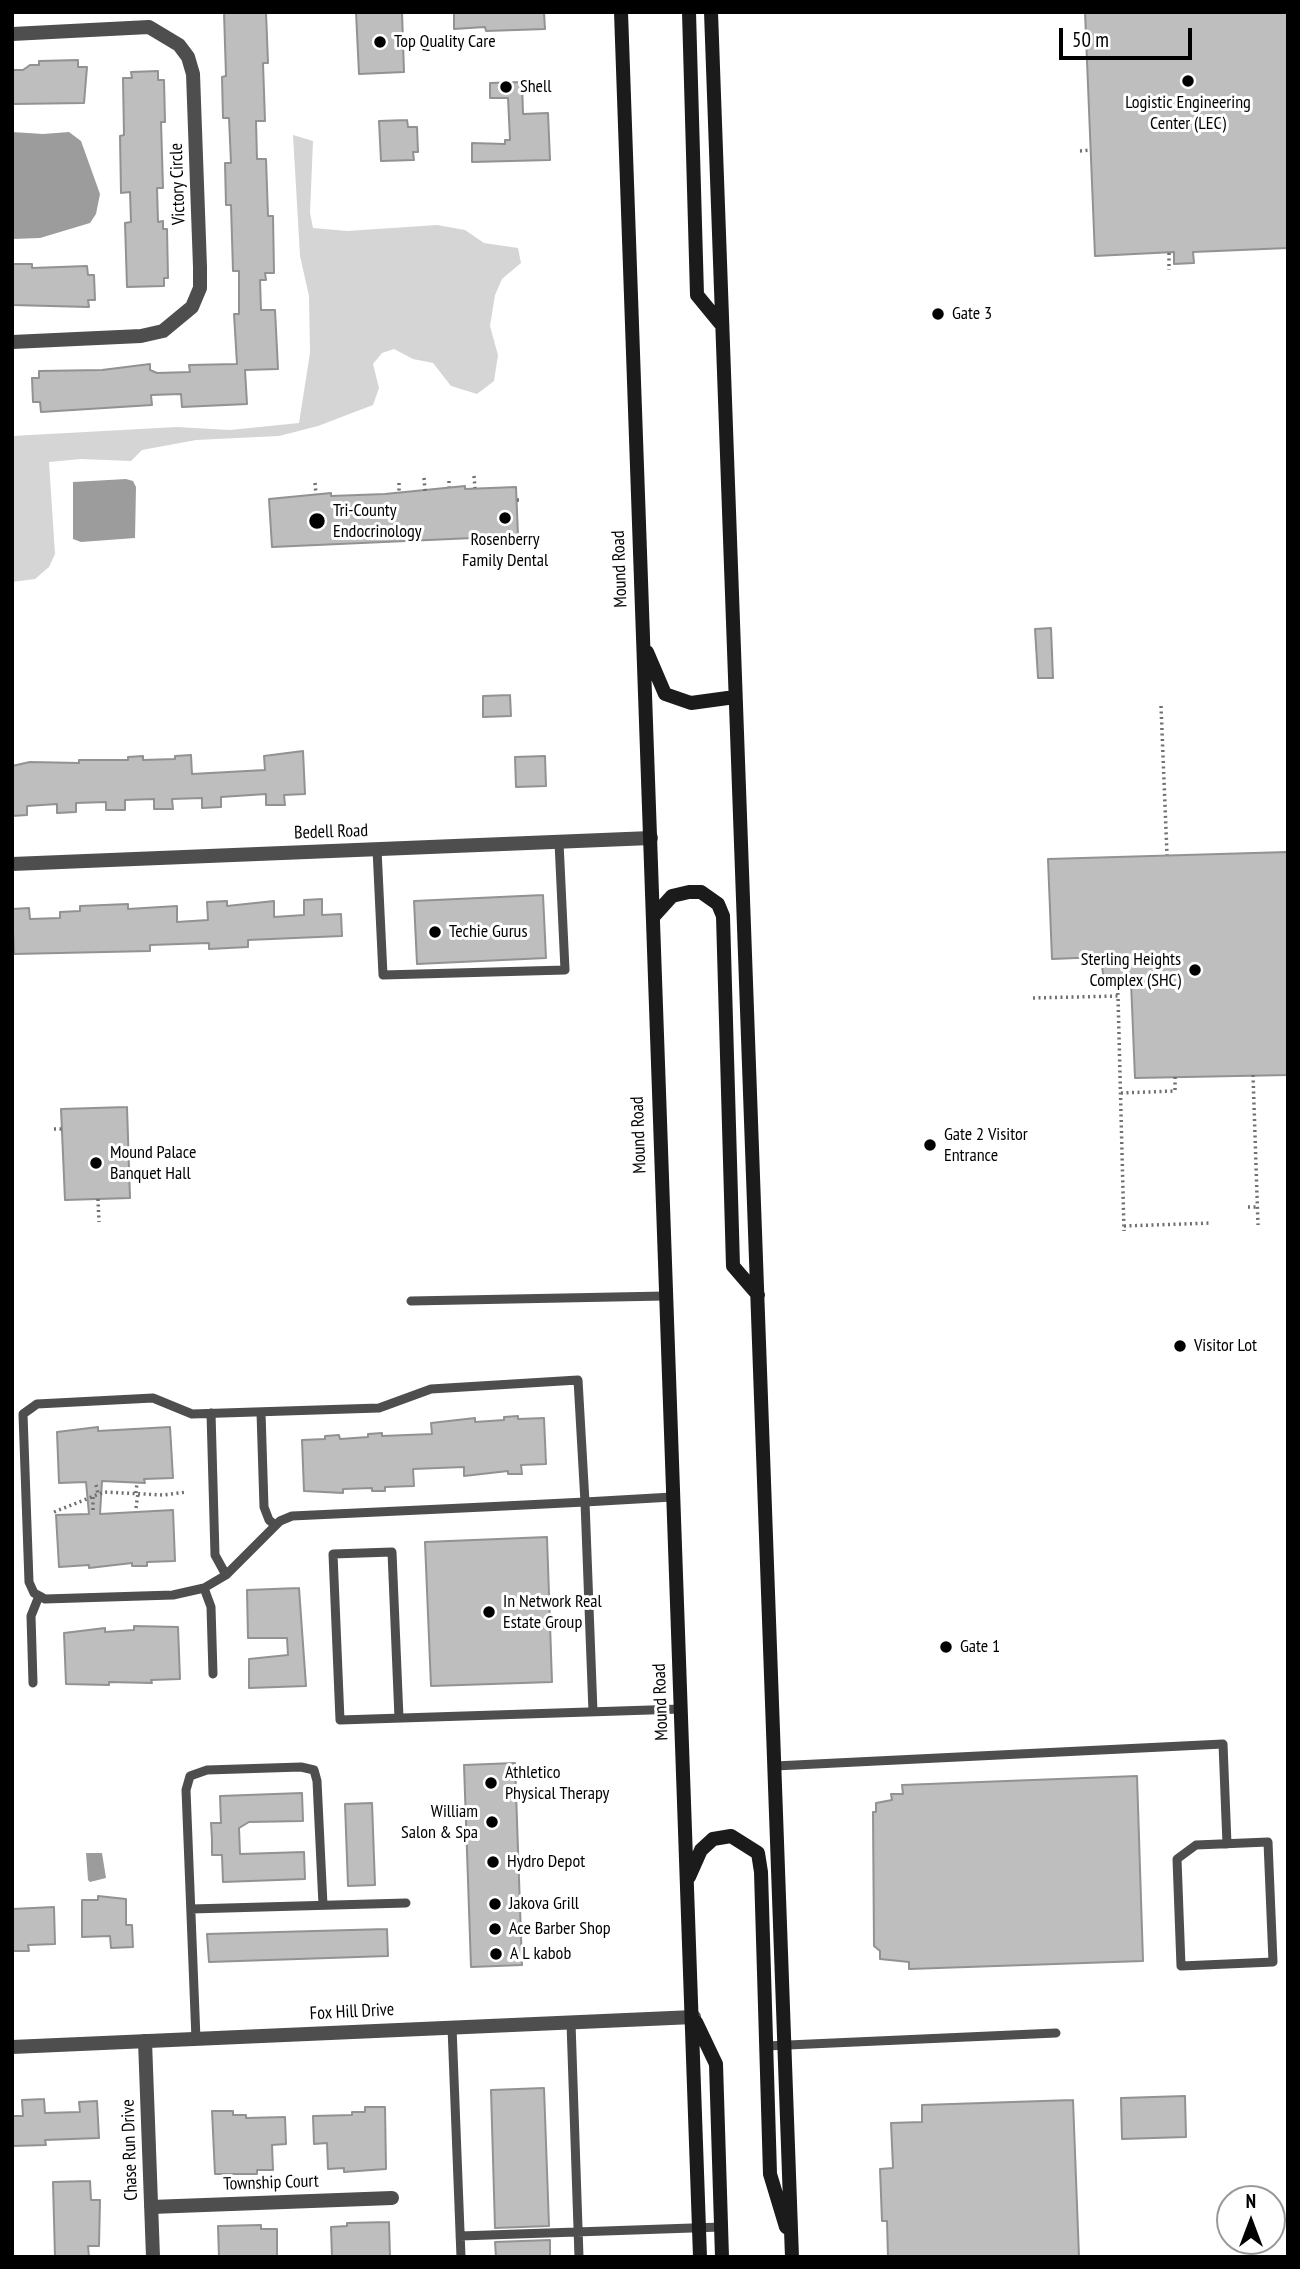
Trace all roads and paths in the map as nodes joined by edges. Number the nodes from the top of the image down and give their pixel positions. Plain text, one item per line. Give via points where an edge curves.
1 (621, 12) edge
2 (689, 12) edge
3 (711, 12) edge
4 (12, 34) edge
5 (1080, 150) dead end
6 (1091, 150) dead end
7 (1168, 253) dead end
8 (1169, 270) dead end
9 (720, 323) junction
10 (12, 342) edge
11 (474, 476) dead end
12 (424, 478) dead end
13 (315, 482) dead end
14 (399, 483) dead end
15 (475, 488) dead end
16 (425, 491) dead end
17 (399, 492) dead end
18 (316, 494) dead end
19 (643, 641) junction
20 (735, 697) junction
21 (1161, 706) dead end
22 (651, 838) junction
23 (559, 842) junction
24 (377, 849) junction
25 (1167, 855) dead end
26 (12, 864) edge
27 (653, 917) junction
28 (1117, 982) dead end
29 (1118, 996) junction
30 (1033, 998) dead end
31 (1253, 1075) dead end
32 (1175, 1077) dead end
33 (1120, 1093) junction
34 (54, 1129) dead end
35 (62, 1129) dead end
36 (98, 1199) dead end
37 (1248, 1207) dead end
38 (1257, 1207) junction
39 (1249, 1220) dead end
40 (99, 1222) dead end
41 (1212, 1223) dead end
42 (758, 1295) junction
43 (665, 1297) junction
44 (411, 1301) dead end
45 (261, 1412) junction
46 (211, 1413) junction
47 (137, 1483) dead end
48 (96, 1485) dead end
49 (187, 1492) dead end
50 (137, 1493) junction
51 (98, 1494) junction
52 (93, 1497) junction
53 (672, 1497) junction
54 (585, 1502) junction
55 (136, 1508) dead end
56 (93, 1510) dead end
57 (54, 1512) dead end
58 (275, 1525) junction
59 (226, 1574) junction
60 (204, 1588) junction
61 (39, 1597) junction
62 (213, 1674) dead end
63 (33, 1683) dead end
64 (681, 1709) junction
65 (593, 1712) junction
66 (398, 1718) junction
67 (775, 1766) junction
68 (1227, 1844) junction
69 (687, 1880) junction
70 (406, 1903) dead end
71 (323, 1905) junction
72 (191, 1909) junction
73 (694, 2017) junction
74 (571, 2023) junction
75 (452, 2027) junction
76 (1056, 2033) dead end
77 (196, 2039) junction
78 (145, 2041) junction
79 (766, 2046) junction
80 (785, 2046) junction
81 (12, 2047) edge
82 (392, 2198) dead end
83 (151, 2207) junction
84 (721, 2227) junction
85 (699, 2228) junction
86 (579, 2232) junction
87 (460, 2236) junction
88 (792, 2251) edge
89 (153, 2257) edge
90 (461, 2257) edge
91 (579, 2257) edge
92 (700, 2257) edge
93 (722, 2257) edge

1 - 19 main road, Mound Road
2 - 9 main road via 697,295
3 - 9 main road
4 - 10 street, Victory Circle via 149,27 179,45 188,57 200,288 192,307 163,331
5 - 6 path
7 - 8 path
9 - 20 main road
11 - 15 path
12 - 16 path
13 - 18 path
14 - 17 path
19 - 20 main road via 665,694 691,703
19 - 22 main road, Mound Road
20 - 42 main road
21 - 25 path
22 - 23 street, Bedell Road
22 - 27 main road, Mound Road
23 - 24 street, Bedell Road
23 - 24 lane via 565,970 383,975
24 - 26 street, Bedell Road
27 - 42 main road via 672,896 689,892 701,892 718,904 723,916 733,1266
27 - 43 main road, Mound Road
28 - 29 path
29 - 30 path
29 - 33 path
31 - 38 path
32 - 33 path via 1175,1091
33 - 41 path via 1124,1228
34 - 35 path
36 - 40 path
37 - 38 path
38 - 39 path via 1258,1222
42 - 67 main road
43 - 44 lane
43 - 53 main road, Mound Road
45 - 46 lane
45 - 54 lane via 379,1408 431,1389 578,1380
45 - 58 lane via 264,1507
46 - 59 lane via 215,1555
46 - 61 lane via 187,1413 153,1398 37,1404 26,1410 21,1420 29,1582
47 - 50 path
48 - 51 path
49 - 50 path
50 - 51 path
50 - 55 path
51 - 52 path
52 - 56 path
52 - 57 path
53 - 54 lane
53 - 64 main road, Mound Road
54 - 58 lane via 292,1516
54 - 65 lane
58 - 59 lane
59 - 60 lane
60 - 61 lane via 173,1595
60 - 62 lane via 211,1607
61 - 63 lane via 31,1616
64 - 65 lane
64 - 69 main road, Mound Road
65 - 66 lane
66 - 66 lane via 340,1720 333,1554 392,1552
67 - 68 lane via 1223,1744
67 - 80 main road
68 - 68 lane via 1196,1845 1177,1859 1181,1966 1273,1962 1268,1842
69 - 73 main road, Mound Road
69 - 79 main road via 701,1850 713,1839 731,1836 758,1853
70 - 71 lane
71 - 72 lane
71 - 72 lane via 317,1781 314,1770 301,1766 207,1770 190,1776 186,1790
72 - 77 lane
73 - 74 street, Fox Hill Drive
73 - 84 main road via 716,2064
73 - 85 main road, Mound Road
74 - 75 street, Fox Hill Drive
74 - 86 lane
75 - 77 street, Fox Hill Drive
75 - 87 lane
76 - 80 lane
77 - 78 street, Fox Hill Drive
78 - 81 street, Fox Hill Drive
78 - 83 street, Chase Run Drive
79 - 80 lane
79 - 88 main road via 770,2174
80 - 88 main road
82 - 83 street, Township Court
83 - 89 street, Chase Run Drive
84 - 85 lane
84 - 93 main road
85 - 86 lane
85 - 92 main road, Mound Road
86 - 87 lane
86 - 91 lane
87 - 90 lane

